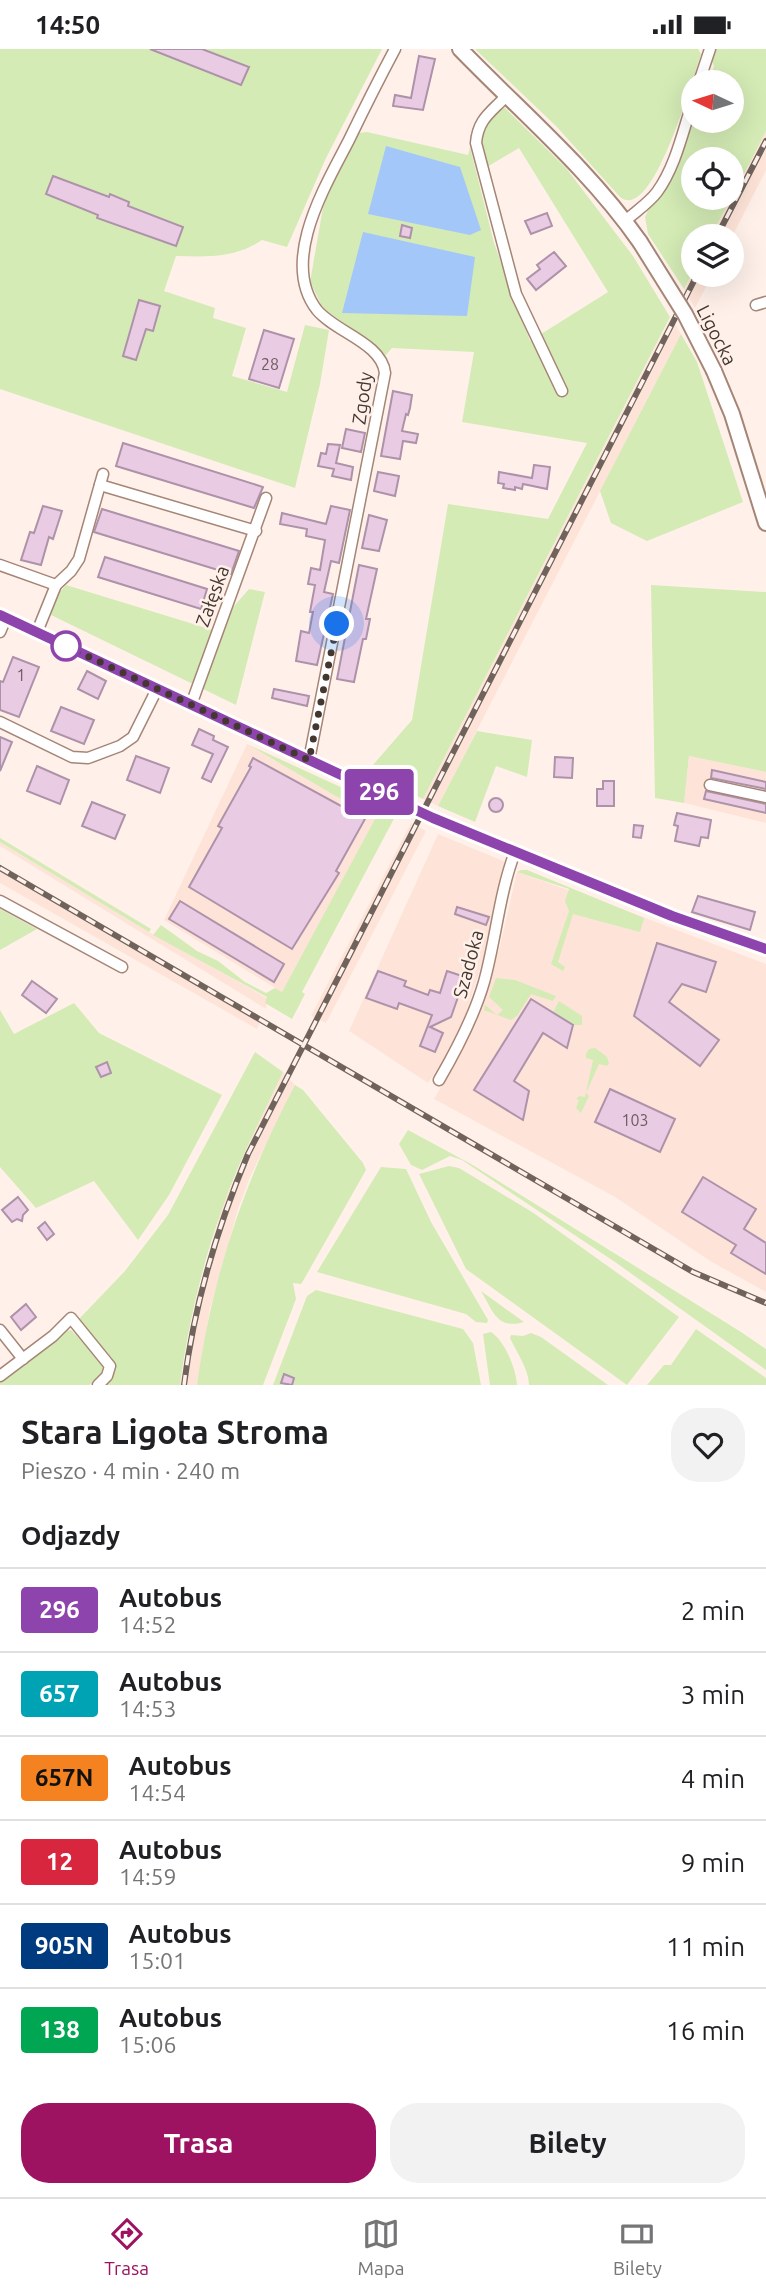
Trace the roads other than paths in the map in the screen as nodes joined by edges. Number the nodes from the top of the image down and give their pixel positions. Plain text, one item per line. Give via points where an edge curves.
1 (395, 49) edge
2 (460, 49) edge
3 (710, 49) edge
4 (703, 70) edge
5 (508, 95) junction
6 (682, 133) edge
7 (625, 221) junction
8 (562, 391) dead end
9 (103, 474) dead end
10 (100, 485) junction
11 (266, 498) dead end
12 (766, 523) edge
13 (256, 531) junction
14 (0, 565) edge
15 (56, 585) junction
16 (3, 616) edge
17 (0, 632) edge
18 (37, 632) junction
19 (157, 689) junction
20 (191, 705) junction
21 (0, 722) edge
22 (309, 760) junction
23 (710, 785) dead end
24 (766, 797) edge
25 (515, 852) junction
26 (0, 901) edge
27 (766, 949) edge
28 (122, 967) dead end
29 (439, 1080) dead end
30 (0, 1330) edge
31 (23, 1359) junction
32 (0, 1376) edge
33 (98, 1385) edge

1 - 22 street, Zgody via 318,202 303,255 307,291 317,310 382,359 385,373
2 - 5 street, Ligocka
3 - 4 street
5 - 7 street, Ligocka via 575,161
5 - 8 street via 481,121 476,143 516,294
6 - 7 street via 660,187
7 - 12 street, Ligocka, bridge via 685,314 714,371
9 - 10 street
10 - 13 street
10 - 15 street via 79,559
11 - 13 street, Załęska
13 - 20 street, Załęska
14 - 15 street
15 - 18 street
16 - 17 street
16 - 18 street
18 - 19 street
19 - 20 street
19 - 21 street via 133,737 88,758 72,757
20 - 22 street
22 - 25 street
23 - 24 street
25 - 27 street
25 - 29 street, Szadoka via 484,985 460,1045
26 - 28 street
30 - 31 street
31 - 32 street
31 - 33 street via 71,1318 110,1366

